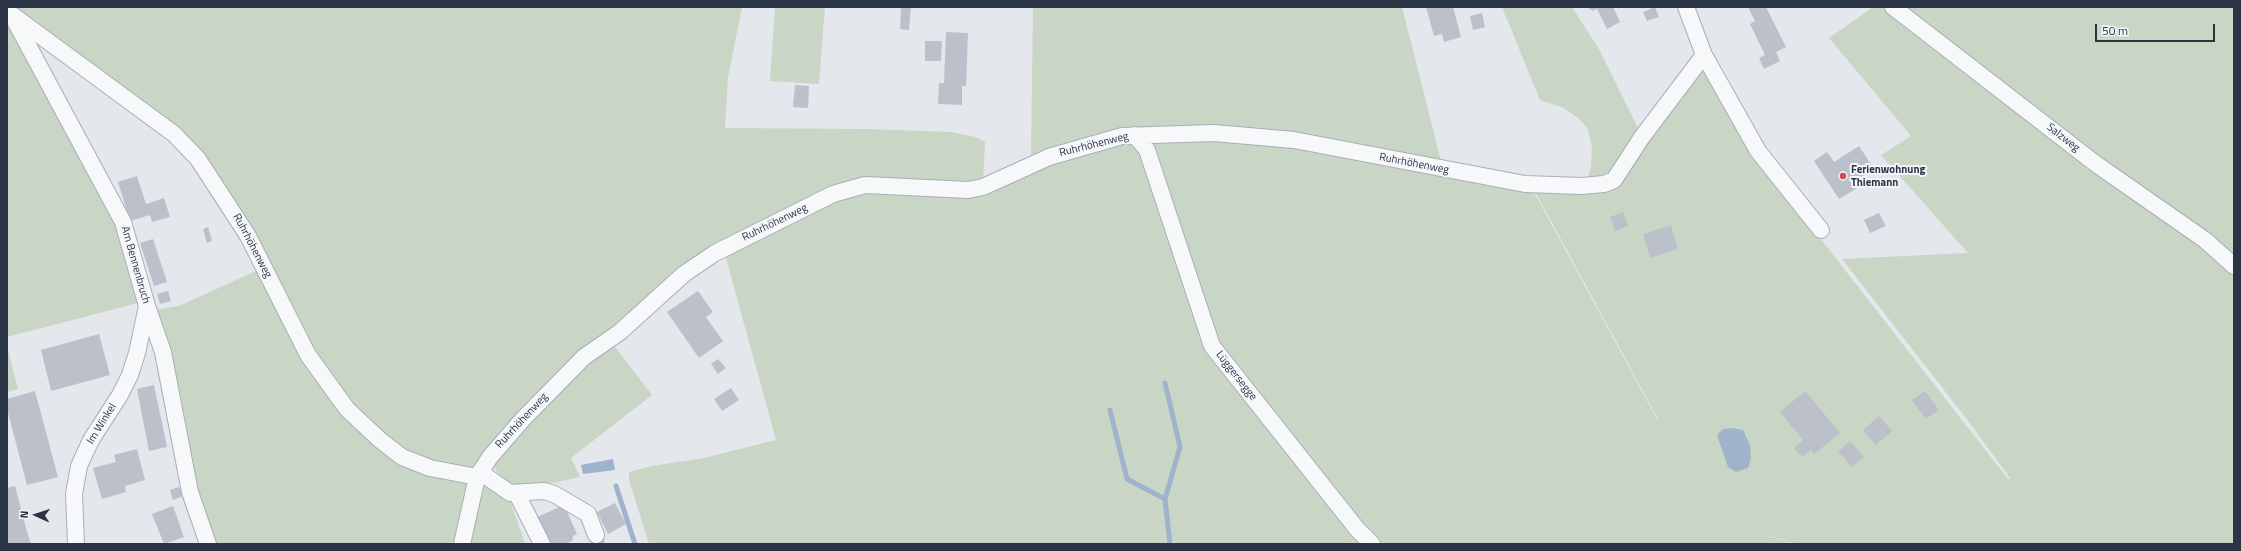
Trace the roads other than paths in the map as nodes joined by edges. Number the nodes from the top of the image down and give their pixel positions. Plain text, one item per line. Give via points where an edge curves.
1 (1686, 7) edge
2 (1893, 7) edge
3 (9, 11) edge
4 (1704, 55) junction
5 (1135, 135) junction
6 (1821, 230) dead end
7 (2234, 266) edge
8 (147, 306) junction
9 (479, 475) junction
10 (517, 494) junction
11 (596, 535) dead end
12 (76, 544) edge
13 (208, 544) edge
14 (462, 544) edge
15 (542, 544) edge
16 (1372, 544) edge

1 - 4 street
2 - 7 street, Salzweg via 2096,164 2205,240
3 - 8 street, Am Bennenbruch via 124,222
3 - 9 street, Ruhrhöhenweg via 174,134 198,159 248,236 308,355 347,409 402,457 430,468
4 - 5 street, Ruhrhöhenweg via 1642,137 1614,180 1604,184 1559,186 1505,181 1294,140 1214,133
4 - 6 street via 1758,151
5 - 9 street, Ruhrhöhenweg via 1122,136 1049,157 984,188 968,190 865,185 852,187 715,253 684,274 620,332 584,357 523,419 490,457
5 - 16 street, Lüggersegge via 1147,150 1212,346 1357,530
8 - 12 street, Im Winkel via 130,375 91,440 79,466 74,494
8 - 13 street, Am Bennenbruch via 163,352 190,492
9 - 10 street via 510,493
9 - 14 street, Ruhrhöhenweg
10 - 11 street via 544,491 554,494 588,514
10 - 15 street

